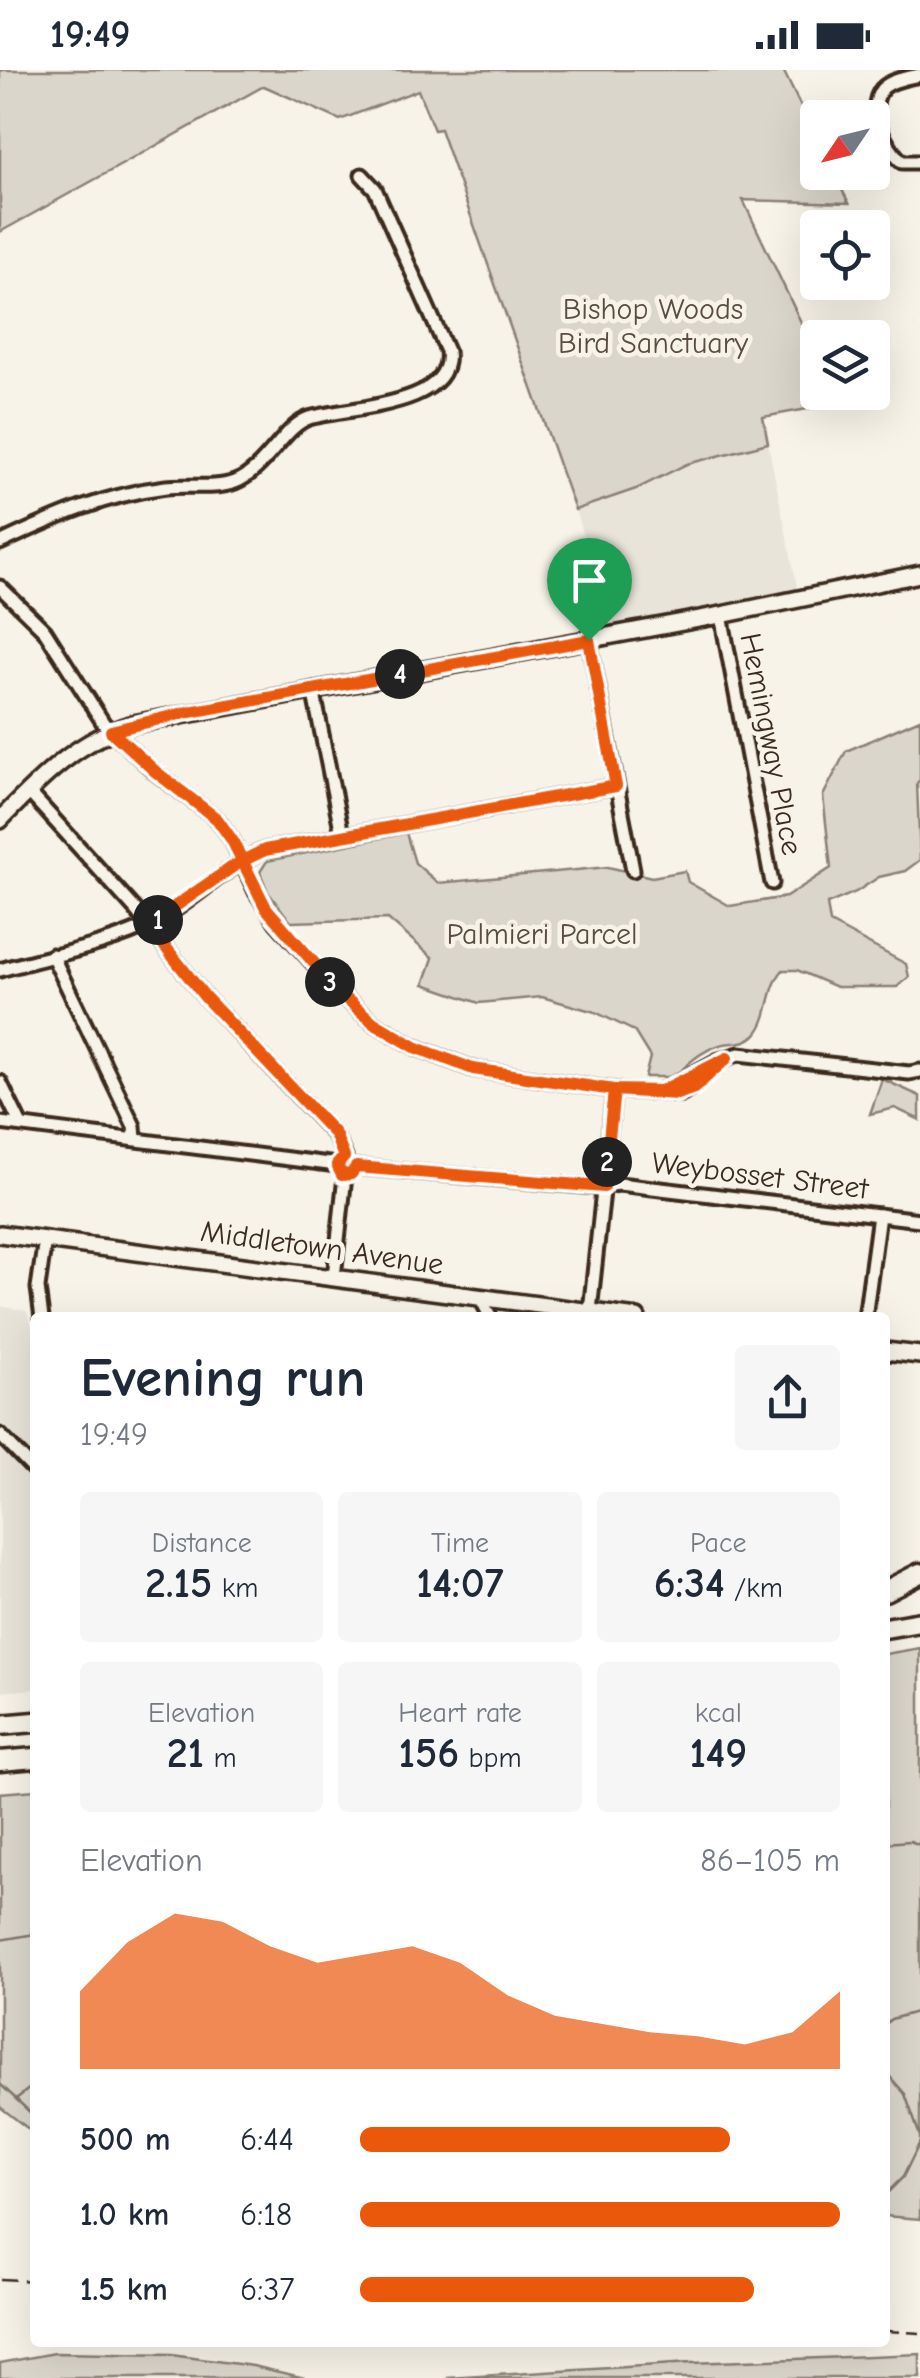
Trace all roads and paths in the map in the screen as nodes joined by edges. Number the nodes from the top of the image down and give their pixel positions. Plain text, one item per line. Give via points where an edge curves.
1 (920, 75) edge
2 (920, 162) edge
3 (362, 175) dead end
4 (0, 544) edge
5 (920, 574) edge
6 (0, 588) edge
7 (722, 615) junction
8 (589, 640) junction
9 (313, 690) junction
10 (111, 731) junction
11 (616, 786) junction
12 (28, 791) junction
13 (0, 820) edge
14 (342, 834) junction
15 (242, 862) junction
16 (633, 870) dead end
17 (772, 883) dead end
18 (148, 925) junction
19 (52, 955) junction
20 (0, 970) edge
21 (920, 1071) edge
22 (0, 1082) edge
23 (614, 1090) junction
24 (0, 1122) edge
25 (20, 1125) junction
26 (135, 1139) junction
27 (346, 1166) junction
28 (604, 1187) junction
29 (878, 1215) junction
30 (920, 1220) edge
31 (0, 1234) edge
32 (45, 1239) junction
33 (334, 1278) junction
34 (480, 1297) junction
35 (590, 1311) junction
36 (41, 1312) edge
37 (488, 1312) edge
38 (594, 1312) edge
39 (866, 1312) edge
40 (890, 1352) edge
41 (920, 1355) edge
42 (0, 1436) edge
43 (30, 1467) edge
44 (920, 1574) edge
45 (920, 1586) edge
46 (890, 1589) edge
47 (890, 1591) edge
48 (920, 1622) edge
49 (890, 1627) edge
50 (30, 1722) edge
51 (0, 1725) edge
52 (30, 1758) edge
53 (0, 1761) edge

1 - 2 street via 886,85 876,107 896,157
3 - 4 street via 375,190 447,351 438,382 423,392 304,419 248,476 229,484 167,486 96,502
5 - 7 main road
6 - 10 street via 46,630
7 - 8 main road
7 - 17 street, Hemingway Place
8 - 9 main road
8 - 11 street
9 - 10 main road
9 - 14 street
10 - 12 main road
10 - 15 street via 217,819
11 - 14 street
11 - 16 street
12 - 13 main road
12 - 18 street
14 - 15 street via 265,850
15 - 18 street
15 - 23 street via 289,937 343,996 389,1033 473,1069
18 - 19 street
18 - 27 street via 205,997 335,1134
19 - 20 street
19 - 26 street
21 - 23 street via 751,1054 727,1058 686,1093
22 - 25 street
23 - 28 street
24 - 25 street, Weybosset Street
25 - 26 street, Weybosset Street
26 - 27 street, Weybosset Street
27 - 28 street, Weybosset Street
27 - 33 street
28 - 29 street, Weybosset Street
28 - 35 street
29 - 30 street, Weybosset Street
29 - 39 street
31 - 32 main road, Middletown Avenue
32 - 33 main road, Middletown Avenue
32 - 36 street
33 - 34 main road, Middletown Avenue
34 - 35 main road, Middletown Avenue
34 - 37 street
35 - 38 main road, Middletown Avenue
40 - 41 main road
42 - 43 street
44 - 46 highway
45 - 47 highway
48 - 49 highway
50 - 51 highway
52 - 53 highway

